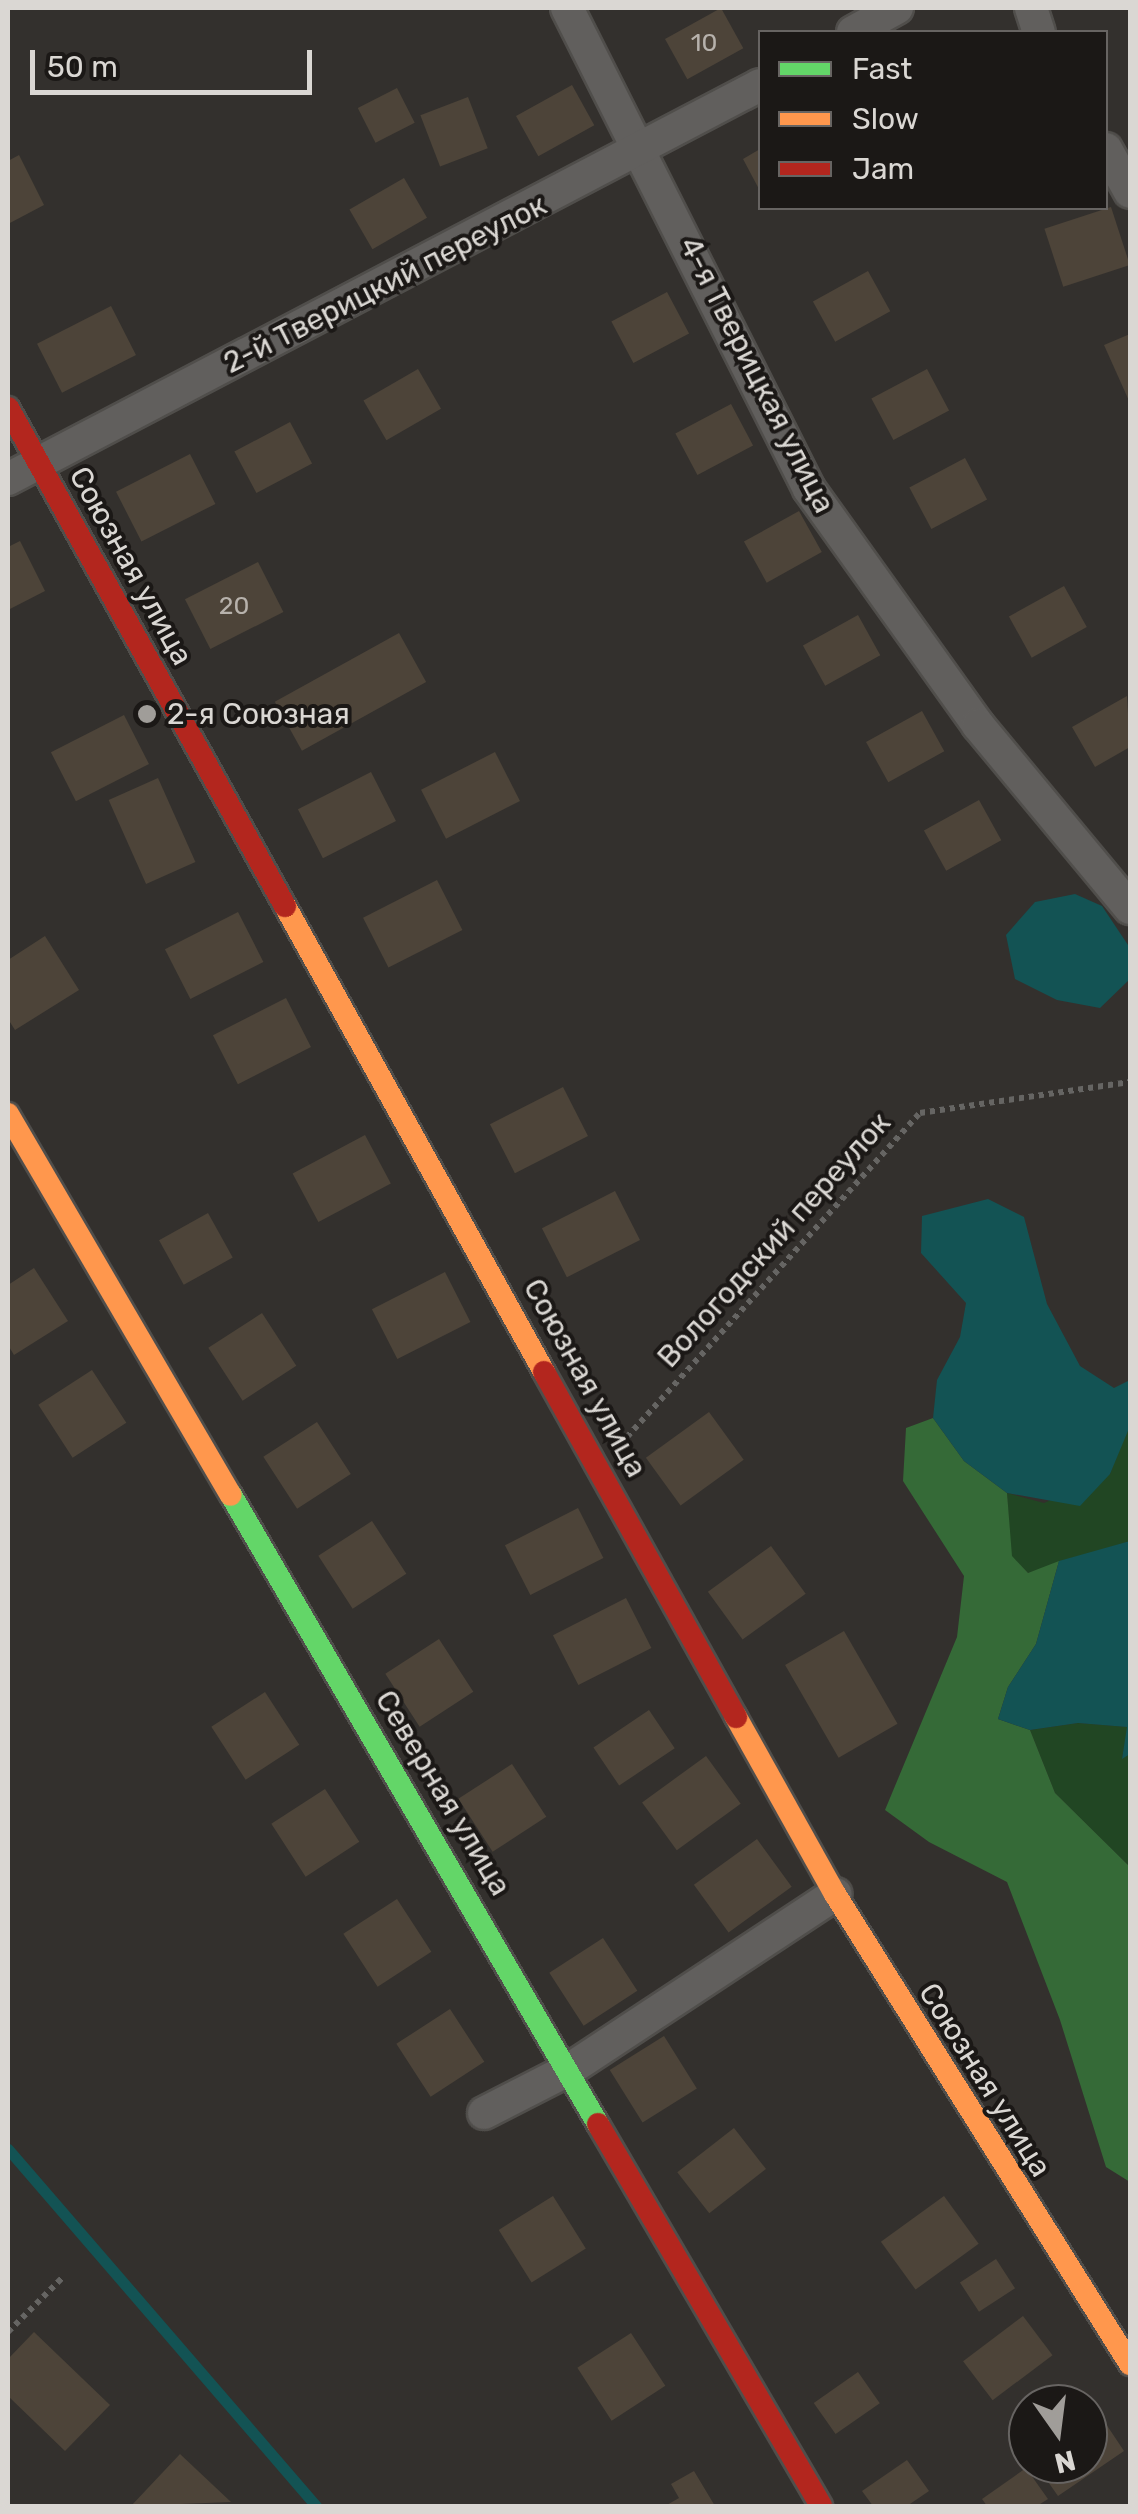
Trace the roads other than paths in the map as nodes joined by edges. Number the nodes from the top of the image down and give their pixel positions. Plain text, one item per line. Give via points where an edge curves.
1 (567, 8) edge
2 (897, 8) edge
3 (857, 30) edge
4 (758, 86) edge
5 (644, 152) junction
6 (1108, 152) edge
7 (1130, 192) edge
8 (8, 408) edge
9 (38, 462) junction
10 (8, 479) edge
11 (1130, 908) edge
12 (8, 1114) edge
13 (835, 1894) junction
14 (570, 2069) junction
15 (484, 2113) dead end
16 (1130, 2364) edge
17 (821, 2506) edge

1 - 5 street, 4-я Тверицкая улица
2 - 3 street
4 - 5 street, 2-й Тверицкий переулок
5 - 9 street, 2-й Тверицкий переулок
5 - 11 street, 4-я Тверицкая улица via 809,490 978,725
6 - 7 street
8 - 9 street, Союзная улица
9 - 10 street, 2-й Тверицкий переулок
9 - 13 street, Союзная улица
12 - 14 street, Северная улица
13 - 14 street
13 - 16 street, Союзная улица
14 - 15 street
14 - 17 street, Северная улица

